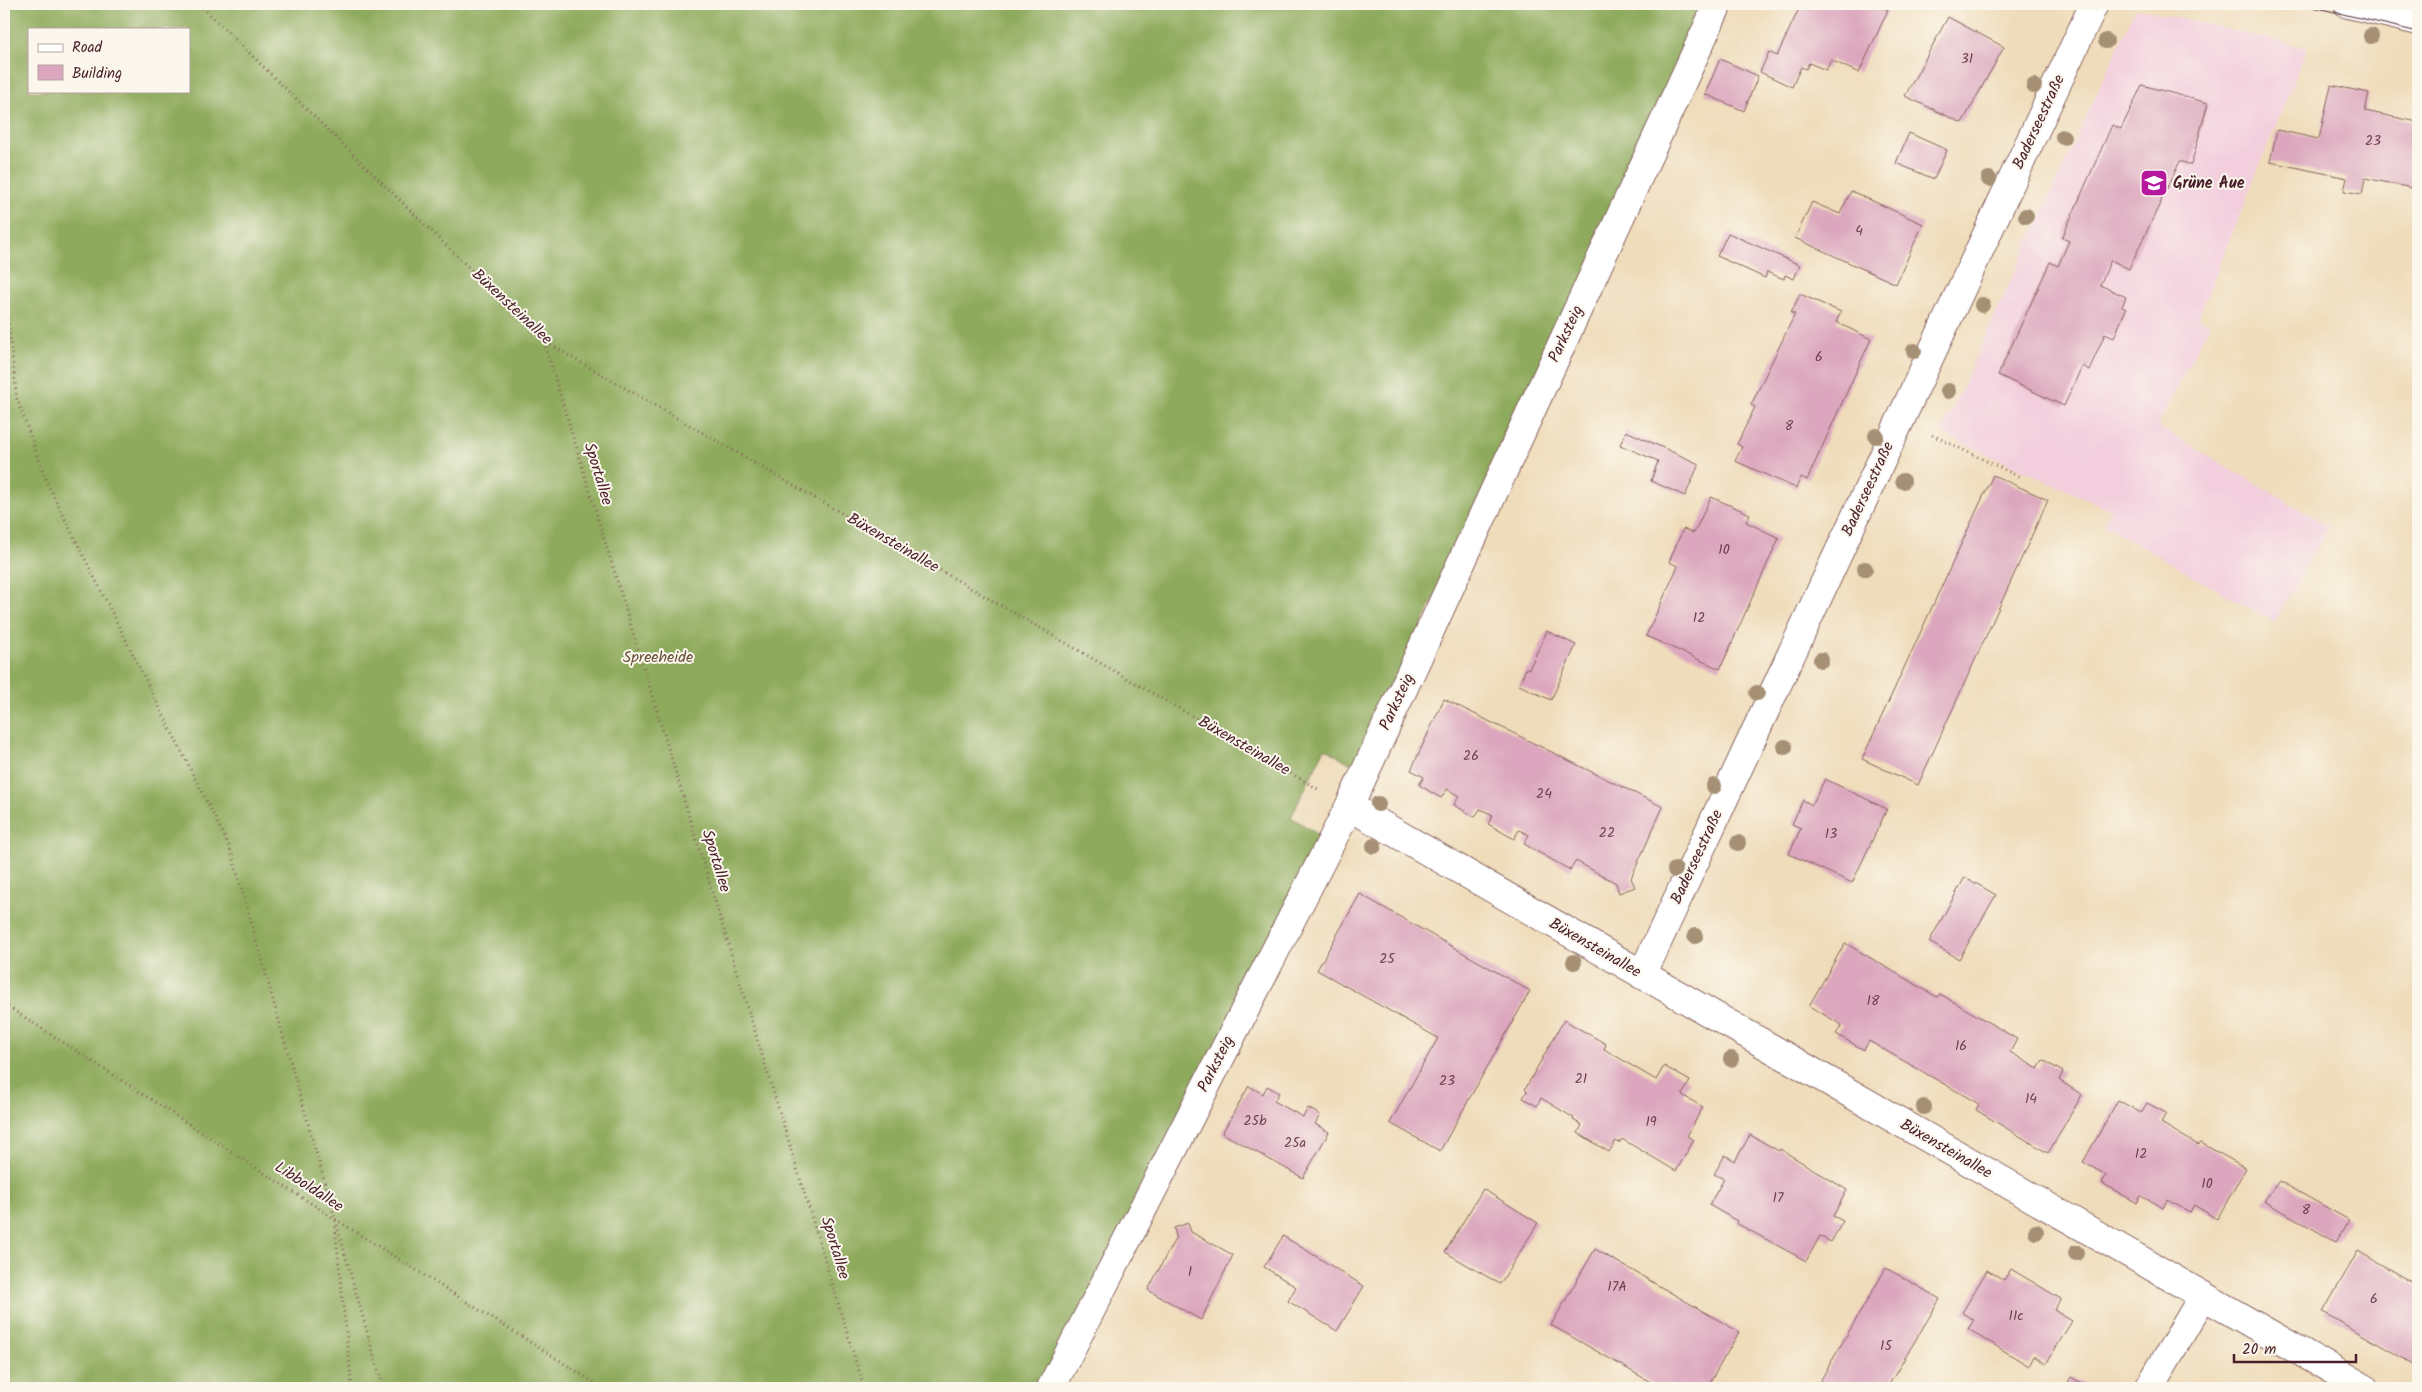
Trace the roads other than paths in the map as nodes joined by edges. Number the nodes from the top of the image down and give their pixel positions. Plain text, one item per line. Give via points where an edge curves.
1 (1718, 4) edge
2 (2094, 4) edge
3 (2348, 4) edge
4 (2418, 21) edge
5 (1351, 808) junction
6 (1642, 975) junction
7 (2203, 1296) junction
8 (1051, 1388) edge
9 (2149, 1388) edge
10 (2364, 1388) edge

1 - 5 street, Parksteig
2 - 6 street, Baderseestraße
3 - 4 street
5 - 6 street, Büxensteinallee
5 - 8 street, Parksteig
6 - 7 street, Büxensteinallee
7 - 9 street
7 - 10 street, Büxensteinallee

